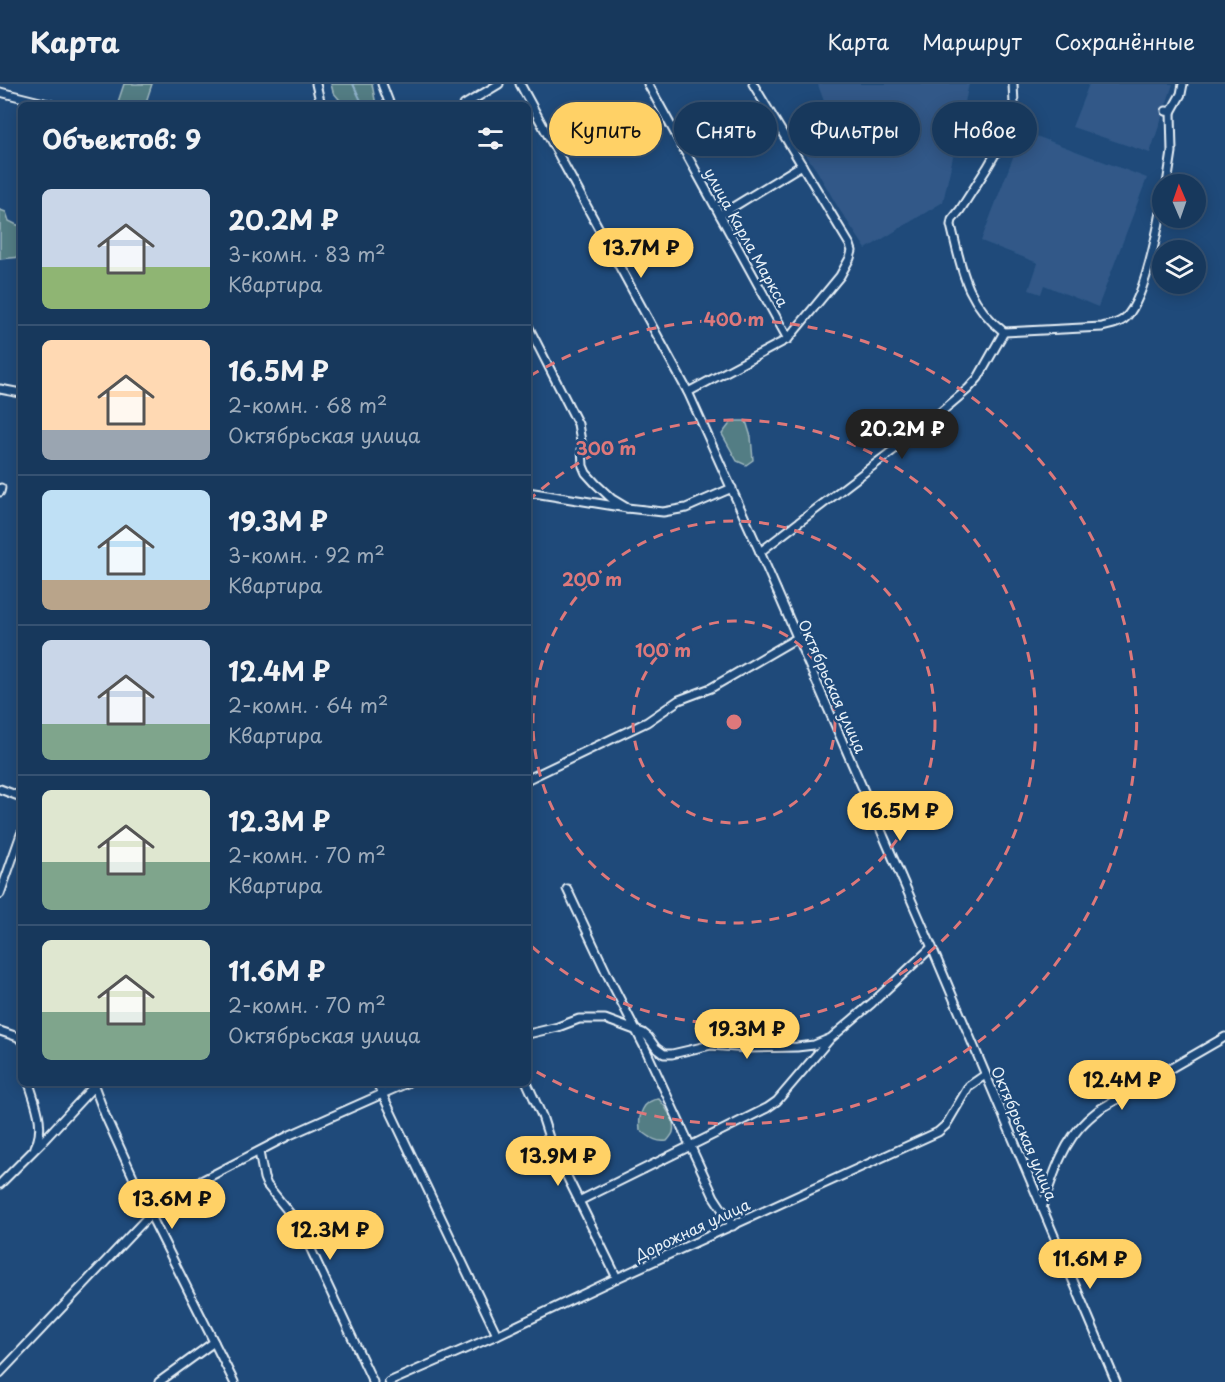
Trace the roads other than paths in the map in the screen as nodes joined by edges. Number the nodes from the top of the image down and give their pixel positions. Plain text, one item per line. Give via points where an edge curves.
1 (316, 84) edge
2 (382, 84) edge
3 (499, 84) edge
4 (520, 84) edge
5 (648, 84) edge
6 (753, 84) edge
7 (1013, 84) edge
8 (1183, 84) edge
9 (0, 92) edge
10 (40, 102) edge
11 (320, 102) edge
12 (389, 102) edge
13 (469, 102) edge
14 (530, 102) edge
15 (531, 104) edge
16 (802, 165) junction
17 (1169, 174) edge
18 (720, 215) junction
19 (1157, 228) edge
20 (531, 332) edge
21 (1004, 332) junction
22 (788, 339) junction
23 (0, 389) edge
24 (18, 392) edge
25 (688, 392) junction
26 (732, 488) junction
27 (531, 492) edge
28 (627, 508) junction
29 (760, 552) junction
30 (797, 638) junction
31 (531, 777) edge
32 (0, 789) edge
33 (18, 796) edge
34 (18, 843) edge
35 (567, 889) dead end
36 (0, 894) edge
37 (932, 947) junction
38 (0, 1031) edge
39 (636, 1031) junction
40 (531, 1033) edge
41 (18, 1037) edge
42 (1225, 1037) edge
43 (831, 1038) junction
44 (986, 1075) junction
45 (30, 1086) edge
46 (93, 1086) edge
47 (94, 1086) edge
48 (379, 1086) edge
49 (400, 1086) edge
50 (527, 1086) edge
51 (382, 1094) junction
52 (690, 1145) junction
53 (259, 1152) junction
54 (30, 1154) junction
55 (0, 1184) edge
56 (579, 1201) junction
57 (1042, 1208) junction
58 (150, 1214) junction
59 (733, 1226) junction
60 (617, 1278) junction
61 (497, 1335) junction
62 (214, 1341) junction
63 (0, 1373) edge
64 (159, 1382) edge
65 (234, 1382) edge
66 (373, 1382) edge
67 (389, 1382) edge
68 (1116, 1382) edge

1 - 11 street
2 - 12 street
3 - 13 street
4 - 14 street, Октябрьская улица
5 - 18 street, улица Карла Маркса
6 - 16 street
7 - 21 street via 1013,123 951,225 964,280 976,303
8 - 17 street via 1169,112 1172,152
9 - 10 street
15 - 25 street, Октябрьская улица
16 - 18 street
16 - 22 street via 852,251 840,276
18 - 22 street, улица Карла Маркса
19 - 21 street via 1145,279 1124,320 1102,327
20 - 28 street via 578,424 586,473
21 - 29 street via 968,389
22 - 25 street
23 - 24 street
25 - 26 street, Октябрьская улица
26 - 28 street via 672,511
26 - 29 street, Октябрьская улица
27 - 28 street
29 - 30 street, Октябрьская улица
30 - 31 street via 711,688 679,700 647,722
30 - 37 street, Октябрьская улица
32 - 33 street
34 - 36 street
35 - 39 street
37 - 43 street
37 - 44 street, Октябрьская улица
38 - 41 street
39 - 40 street via 605,1019 579,1019
39 - 43 street via 664,1054 711,1045 797,1047
39 - 52 street
42 - 57 street via 1084,1122 1057,1163
43 - 52 street via 772,1105
44 - 57 street, Октябрьская улица
44 - 59 street, Дорожная улица via 969,1086 938,1132
45 - 54 street via 40,1118 39,1139
46 - 54 street
47 - 58 street
48 - 51 street
49 - 51 street
50 - 56 street via 550,1144
51 - 53 street
51 - 61 street
52 - 56 street
52 - 59 street via 714,1197
53 - 58 street via 172,1196
53 - 66 street via 267,1185 300,1226
54 - 55 street
56 - 60 street
57 - 68 street, Октябрьская улица
58 - 62 street
58 - 63 street
59 - 60 street, Дорожная улица
60 - 61 street, Дорожная улица
61 - 67 street, Дорожная улица
62 - 64 street
62 - 65 street

